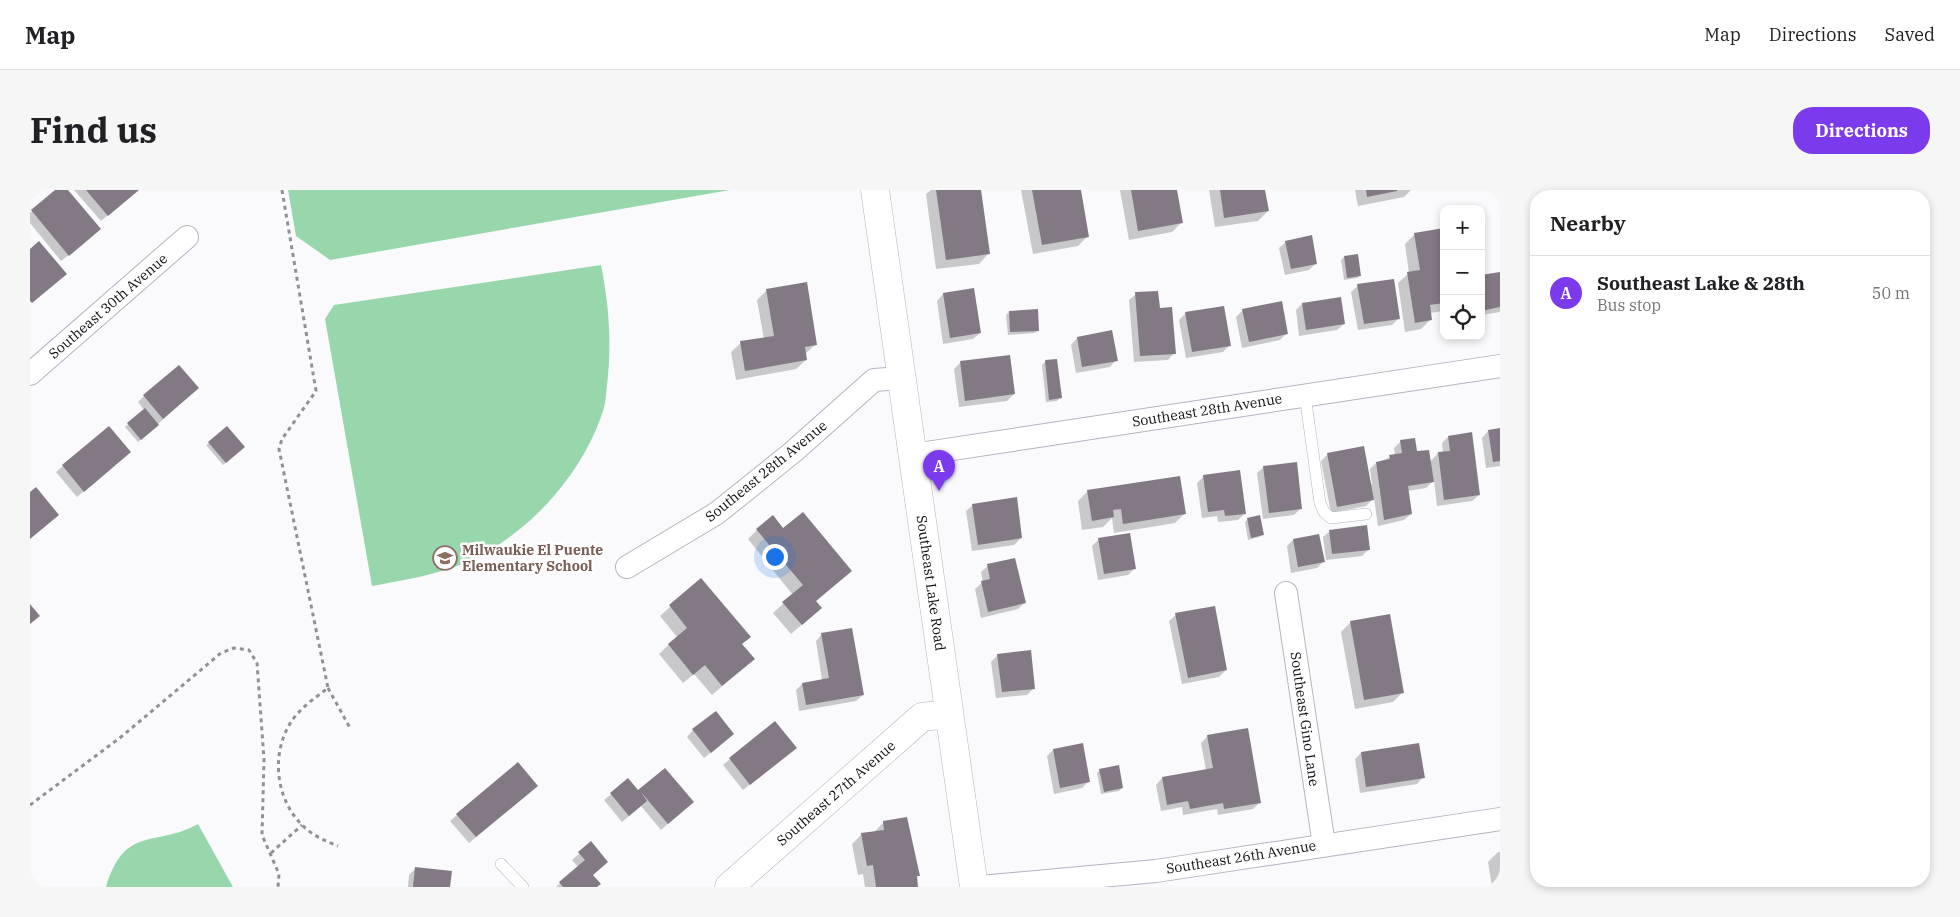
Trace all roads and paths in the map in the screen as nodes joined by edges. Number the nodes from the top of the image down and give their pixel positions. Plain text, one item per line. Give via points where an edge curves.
1 (282, 190) edge
2 (875, 190) edge
3 (187, 237) dead end
4 (1500, 366) edge
5 (30, 374) edge
6 (902, 378) junction
7 (1306, 395) junction
8 (913, 455) junction
9 (1366, 514) dead end
10 (627, 568) dead end
11 (1286, 593) dead end
12 (328, 688) junction
13 (948, 714) junction
14 (350, 728) dead end
15 (30, 805) edge
16 (1500, 819) edge
17 (302, 825) junction
18 (1324, 845) junction
19 (338, 846) dead end
20 (271, 854) junction
21 (501, 864) dead end
22 (278, 887) edge
23 (523, 887) edge
24 (730, 887) edge
25 (974, 887) edge
26 (982, 887) edge

1 - 12 path via 316,391 282,439 279,449
2 - 6 street, Southeast Lake Road
3 - 5 street, Southeast 30th Avenue
4 - 7 street, Southeast 28th Avenue
6 - 8 street, Southeast Lake Road
6 - 10 street, Southeast 28th Avenue via 874,380 717,514
7 - 8 street, Southeast 28th Avenue
7 - 9 lane via 1320,503 1324,512 1331,518
8 - 13 street, Southeast Lake Road
11 - 18 street, Southeast Gino Lane
12 - 14 path
12 - 17 path via 306,704 281,740 278,770 285,802
13 - 24 street, Southeast 27th Avenue via 922,717
13 - 25 street, Southeast Lake Road
15 - 20 path via 121,737 221,653 234,648 249,650 257,662 264,759 262,835
16 - 18 street, Southeast 26th Avenue
17 - 19 path via 320,839
17 - 20 path
18 - 26 street, Southeast 26th Avenue via 1156,871
20 - 22 path via 280,874
21 - 23 lane

